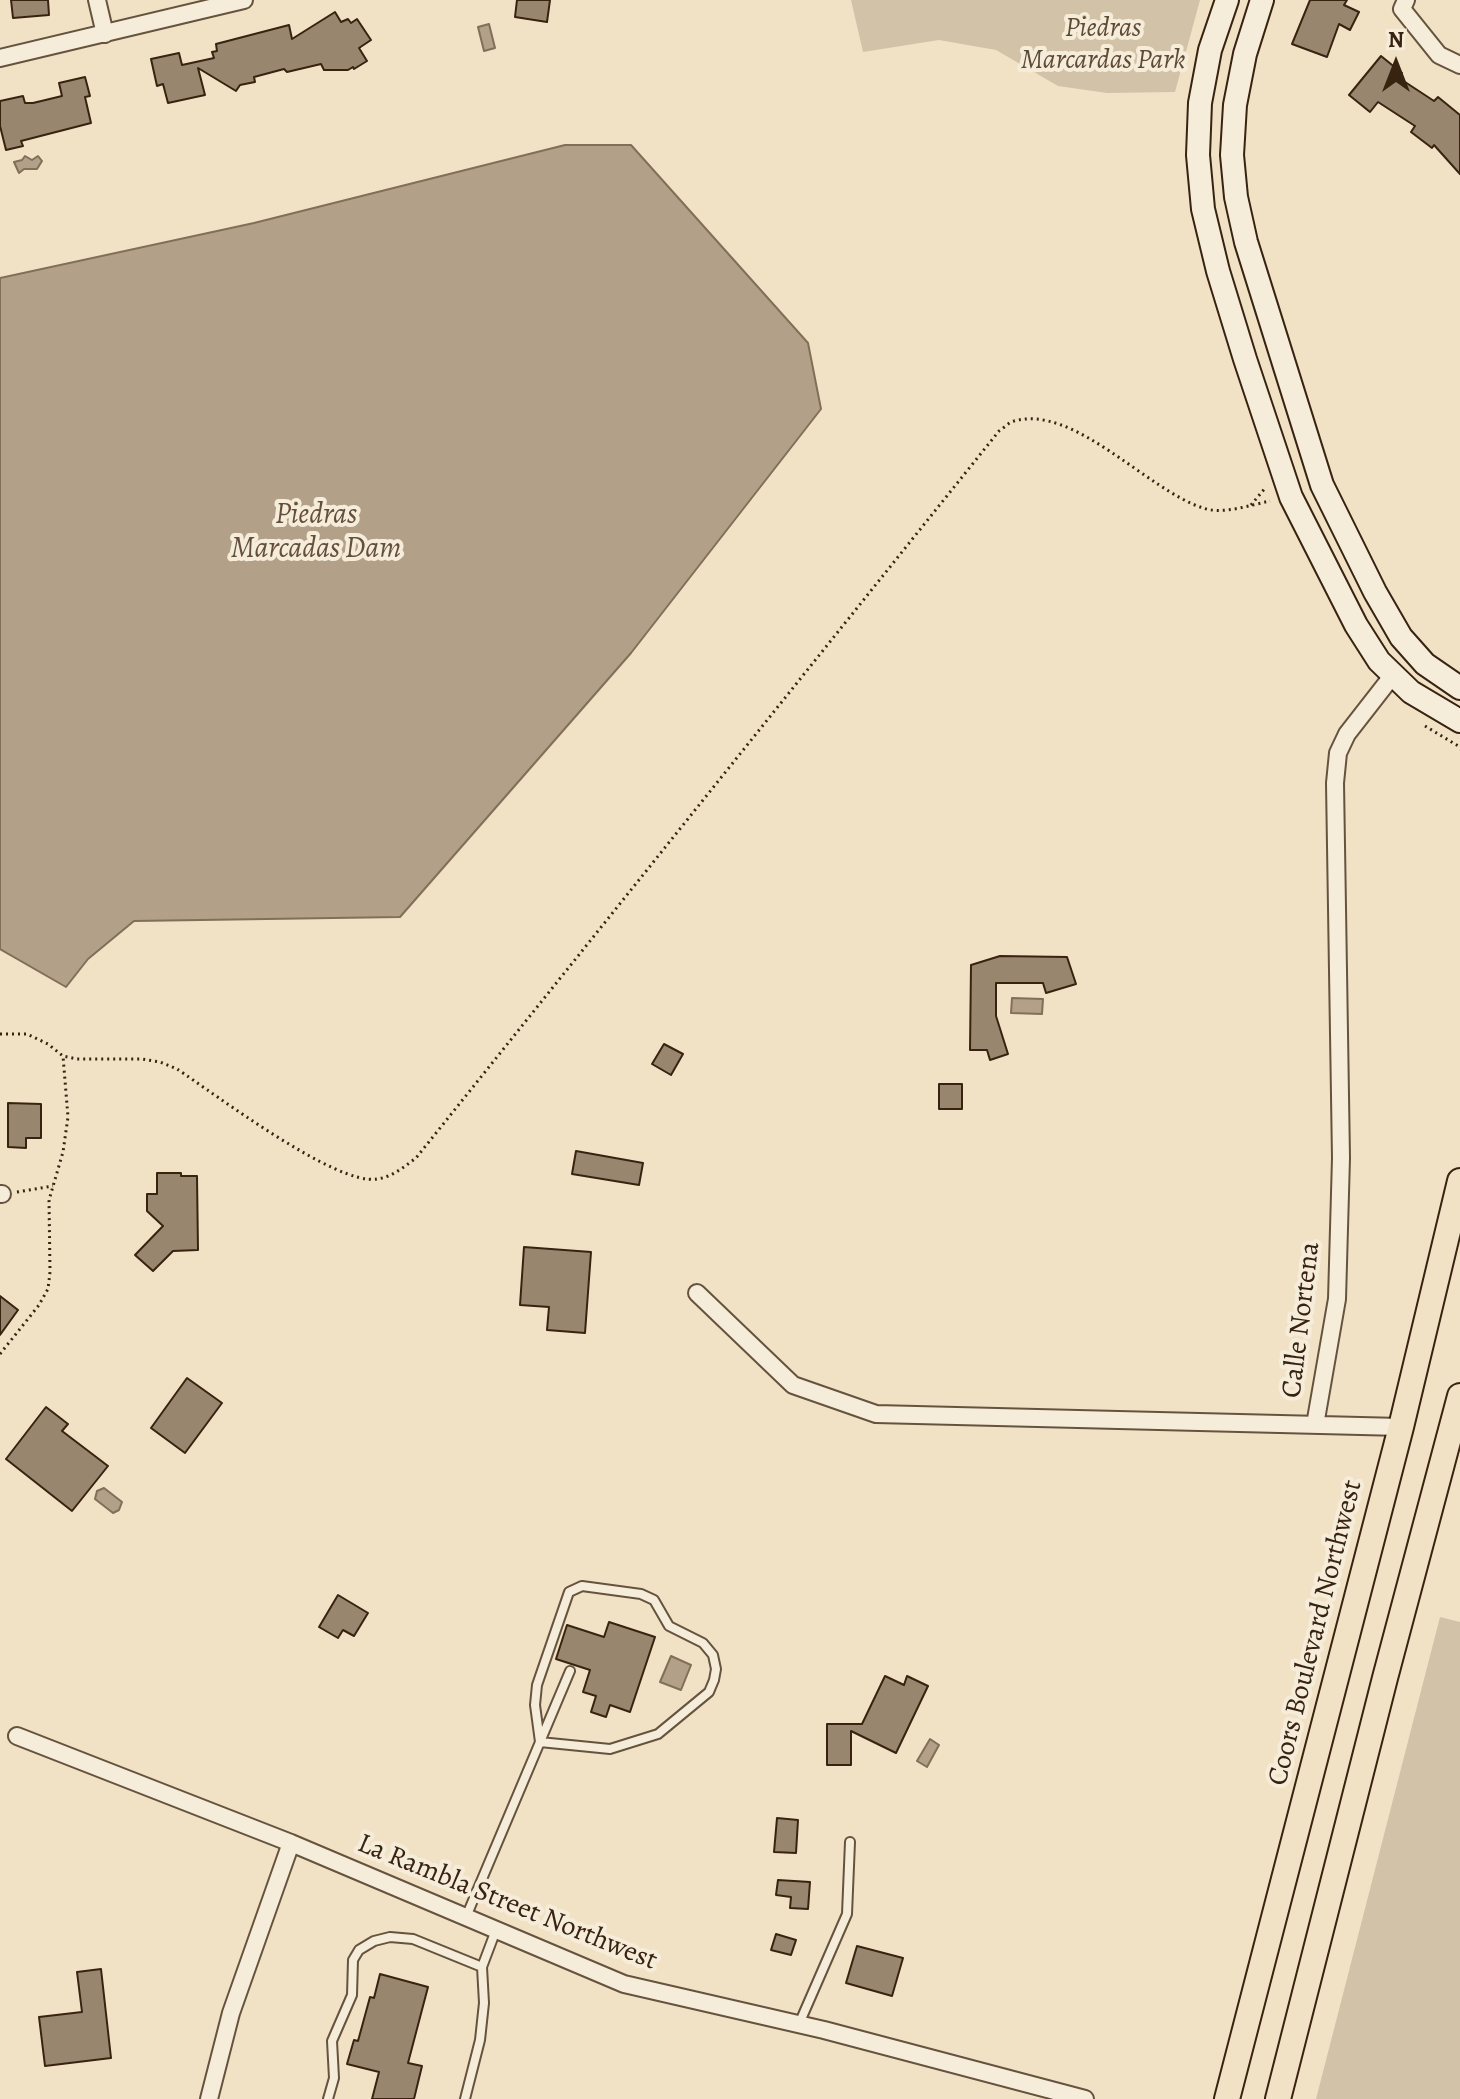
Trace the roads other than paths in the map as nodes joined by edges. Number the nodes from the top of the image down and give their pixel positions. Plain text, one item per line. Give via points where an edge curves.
1 (97, 0) edge
2 (244, 0) edge
3 (1227, 0) edge
4 (1262, 0) edge
5 (1406, 0) edge
6 (105, 34) junction
7 (0, 58) edge
8 (1460, 65) edge
9 (1393, 675) junction
10 (1460, 688) edge
11 (1460, 721) edge
12 (1460, 1181) edge
13 (697, 1293) dead end
14 (1460, 1396) edge
15 (1315, 1425) junction
16 (1401, 1427) junction
17 (570, 1671) dead end
18 (17, 1736) dead end
19 (540, 1742) junction
20 (850, 1842) dead end
21 (291, 1843) junction
22 (466, 1917) junction
23 (496, 1930) junction
24 (482, 1967) junction
25 (799, 2025) junction
26 (209, 2099) edge
27 (328, 2099) edge
28 (465, 2099) edge
29 (1085, 2099) edge
30 (1227, 2099) edge
31 (1278, 2099) edge

1 - 6 street
2 - 6 street
3 - 9 street via 1200,103 1203,209 1222,286 1291,497 1356,625
4 - 10 street via 1235,105 1232,155 1246,242 1322,485 1401,637 1425,664
5 - 8 street via 1402,9 1439,55
6 - 7 street
9 - 11 street
9 - 15 street, Calle Nortena via 1338,753 1337,1299
12 - 16 main road, Coors Boulevard Northwest
13 - 15 street, Calle Nortena via 793,1385 876,1414
14 - 31 main road
15 - 16 street
16 - 30 main road, Coors Boulevard Northwest
17 - 19 lane
18 - 21 street, La Rambla Street Northwest
19 - 19 lane via 610,1749 658,1734 709,1692 716,1669 713,1655 703,1643 669,1626 654,1600 641,1594 582,1586 569,1592 537,1685
19 - 22 lane
20 - 25 lane via 847,1914
21 - 22 street, La Rambla Street Northwest
21 - 26 street via 231,2013
22 - 23 street, La Rambla Street Northwest
23 - 24 lane
23 - 25 street, La Rambla Street Northwest via 624,1984
24 - 27 lane via 413,1939 390,1937 359,1950 353,1960 352,1995 332,2041 334,2078
24 - 28 lane via 480,2040
25 - 29 street, La Rambla Street Northwest

